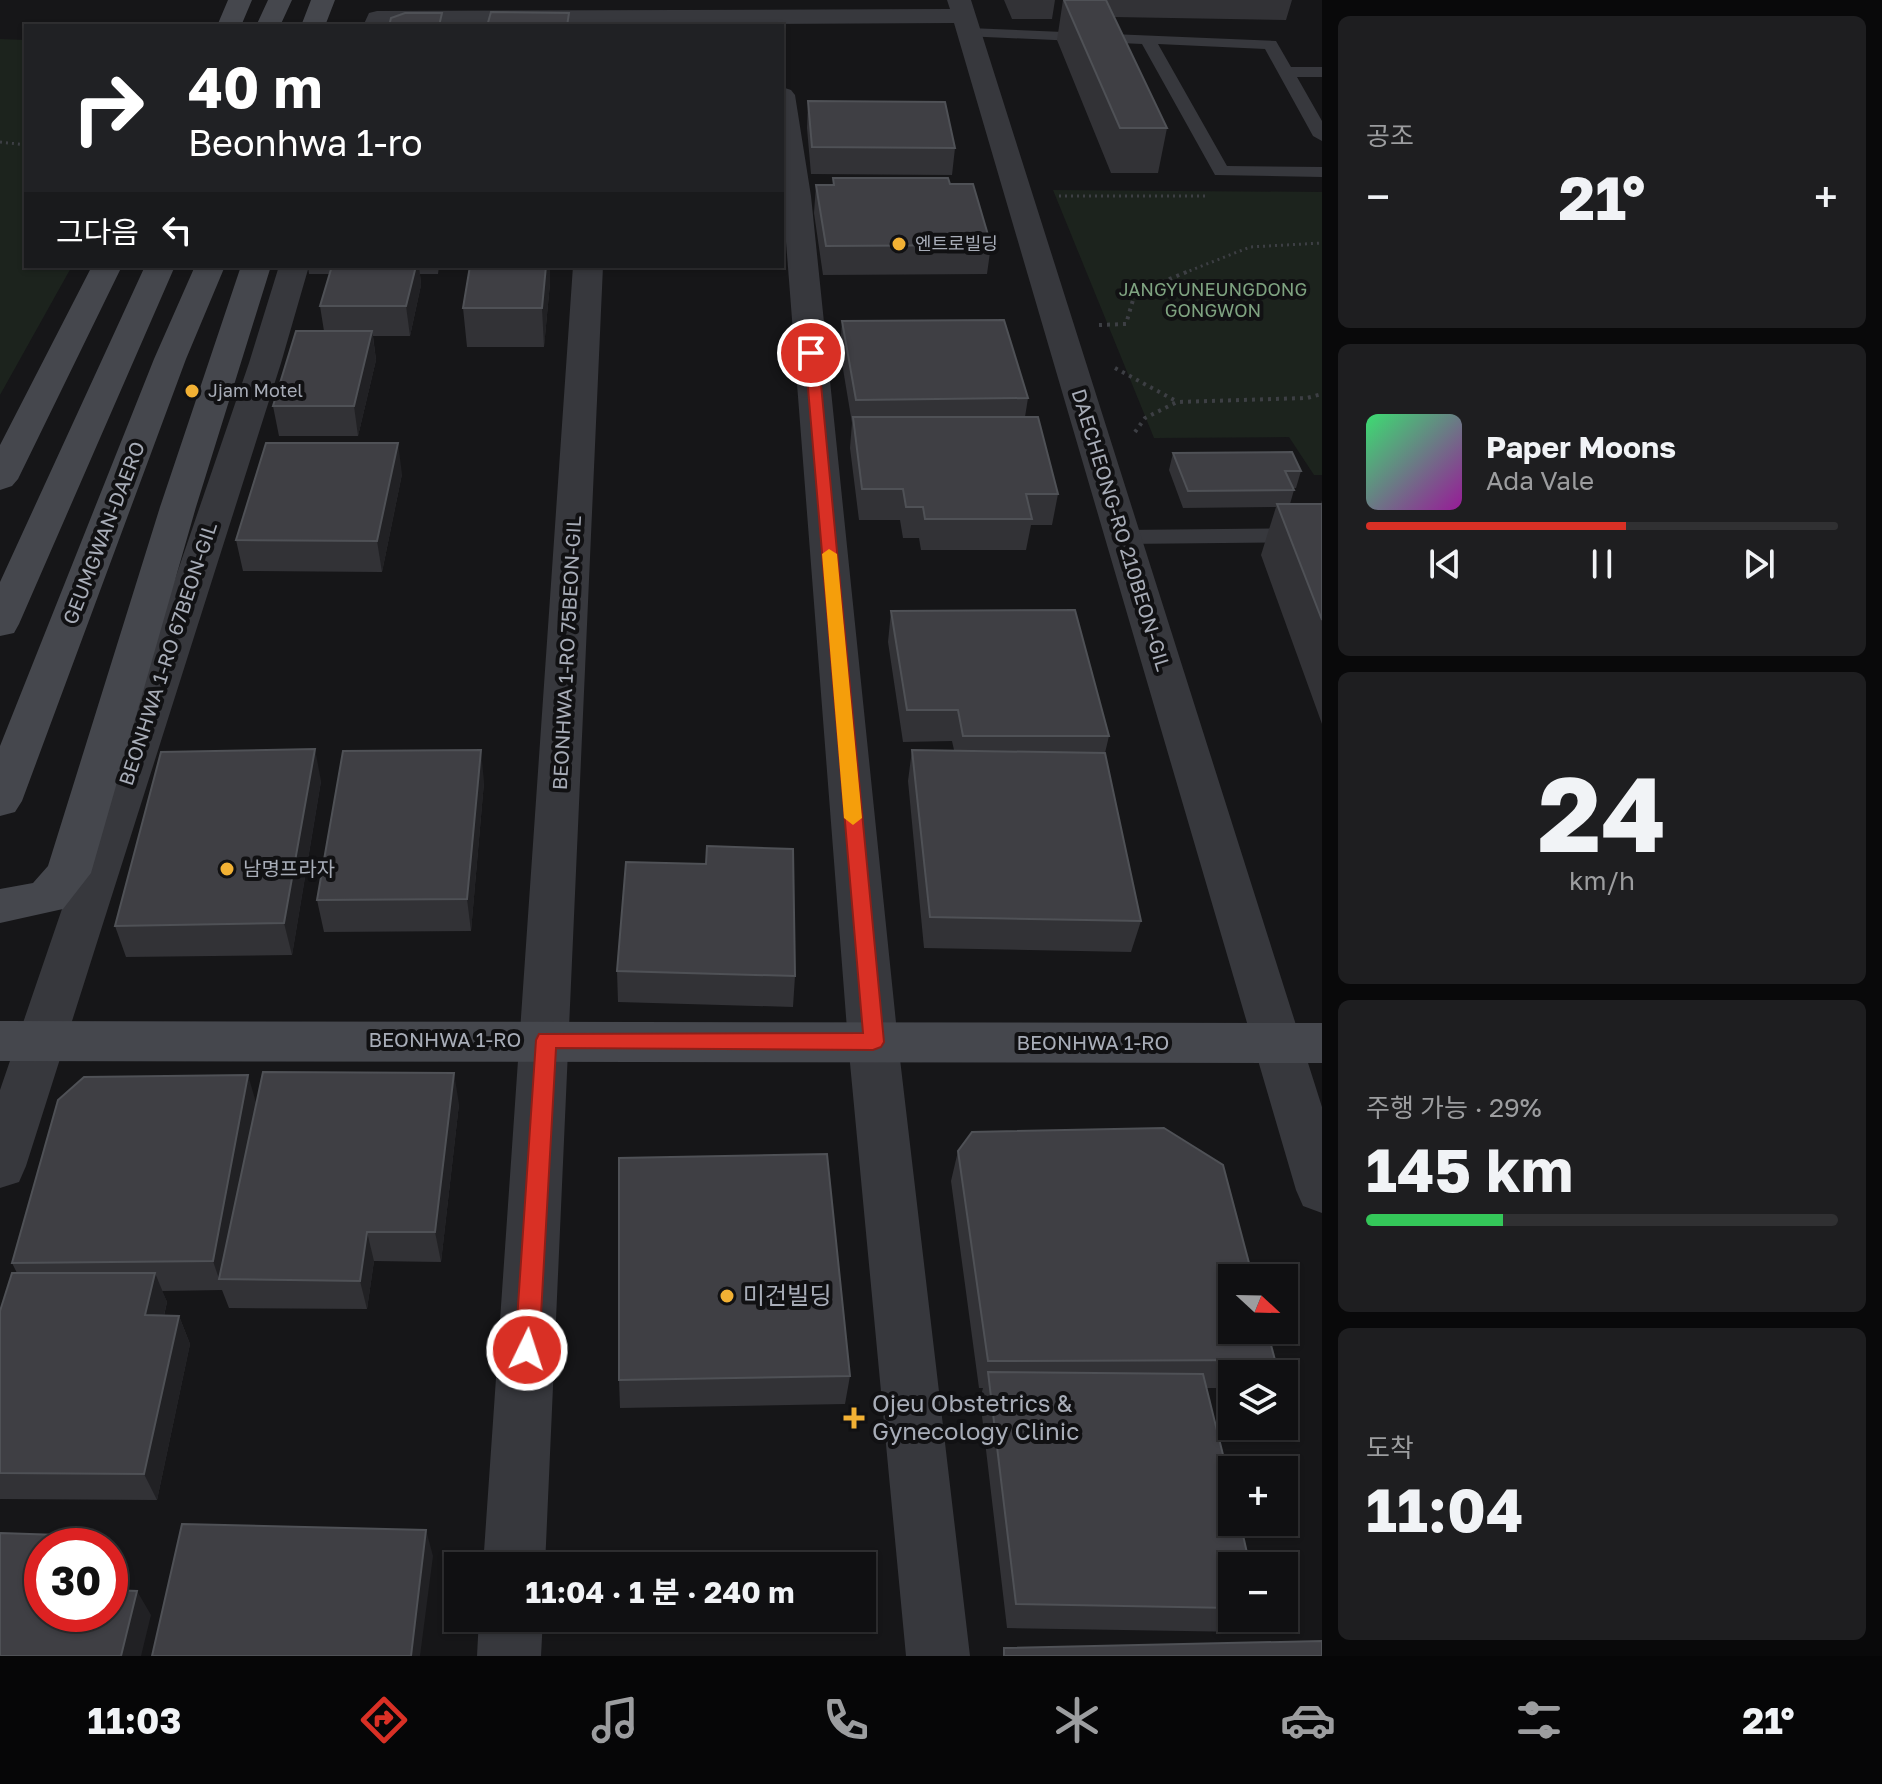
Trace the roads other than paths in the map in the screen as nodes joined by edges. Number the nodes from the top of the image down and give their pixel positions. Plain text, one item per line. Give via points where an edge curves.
1 (240, 0) edge
2 (280, 0) edge
3 (323, 0) edge
4 (964, 16) edge
5 (376, 22) edge
6 (605, 22) edge
7 (771, 22) edge
8 (230, 24) edge
9 (269, 24) edge
10 (314, 24) edge
11 (1148, 41) junction
12 (1287, 72) junction
13 (1322, 72) edge
14 (784, 105) edge
15 (1322, 136) edge
16 (1322, 172) edge
17 (803, 196) edge
18 (106, 268) edge
19 (159, 268) edge
20 (209, 268) edge
21 (255, 268) edge
22 (293, 268) edge
23 (588, 268) edge
24 (0, 479) edge
25 (1322, 535) edge
26 (1123, 537) junction
27 (0, 624) edge
28 (0, 801) edge
29 (0, 906) edge
30 (546, 1040) junction
31 (20, 1041) edge
32 (873, 1042) junction
33 (1300, 1043) edge
34 (0, 1166) edge
35 (1322, 1190) edge
36 (515, 1552) edge
37 (510, 1632) edge
38 (509, 1656) edge
39 (938, 1656) edge

1 - 8 main road
2 - 9 main road
3 - 10 main road
4 - 7 street
4 - 11 lane
4 - 26 street, DAECHEONG-RO 210BEON-GIL via 1003,196
5 - 6 street
6 - 7 street
11 - 12 lane via 1270,44
11 - 16 lane via 1221,171
12 - 13 lane
12 - 15 lane
14 - 17 street
17 - 32 street
18 - 24 main road
19 - 27 main road
20 - 28 main road, GEUMGWAN-DAERO
21 - 29 main road via 68,873 47,897
22 - 31 street, BEONHWA 1-RO 67BEON-GIL via 265,363
23 - 30 street, BEONHWA 1-RO 75BEON-GIL
25 - 26 lane
26 - 33 street, DAECHEONG-RO 210BEON-GIL
30 - 31 main road, BEONHWA 1-RO
30 - 32 main road, BEONHWA 1-RO
30 - 36 street, BEONHWA 1-RO 75BEON-GIL
31 - 34 street, BEONHWA 1-RO 67BEON-GIL
32 - 33 main road, BEONHWA 1-RO
32 - 39 street
33 - 35 street, DAECHEONG-RO 210BEON-GIL
37 - 38 street

